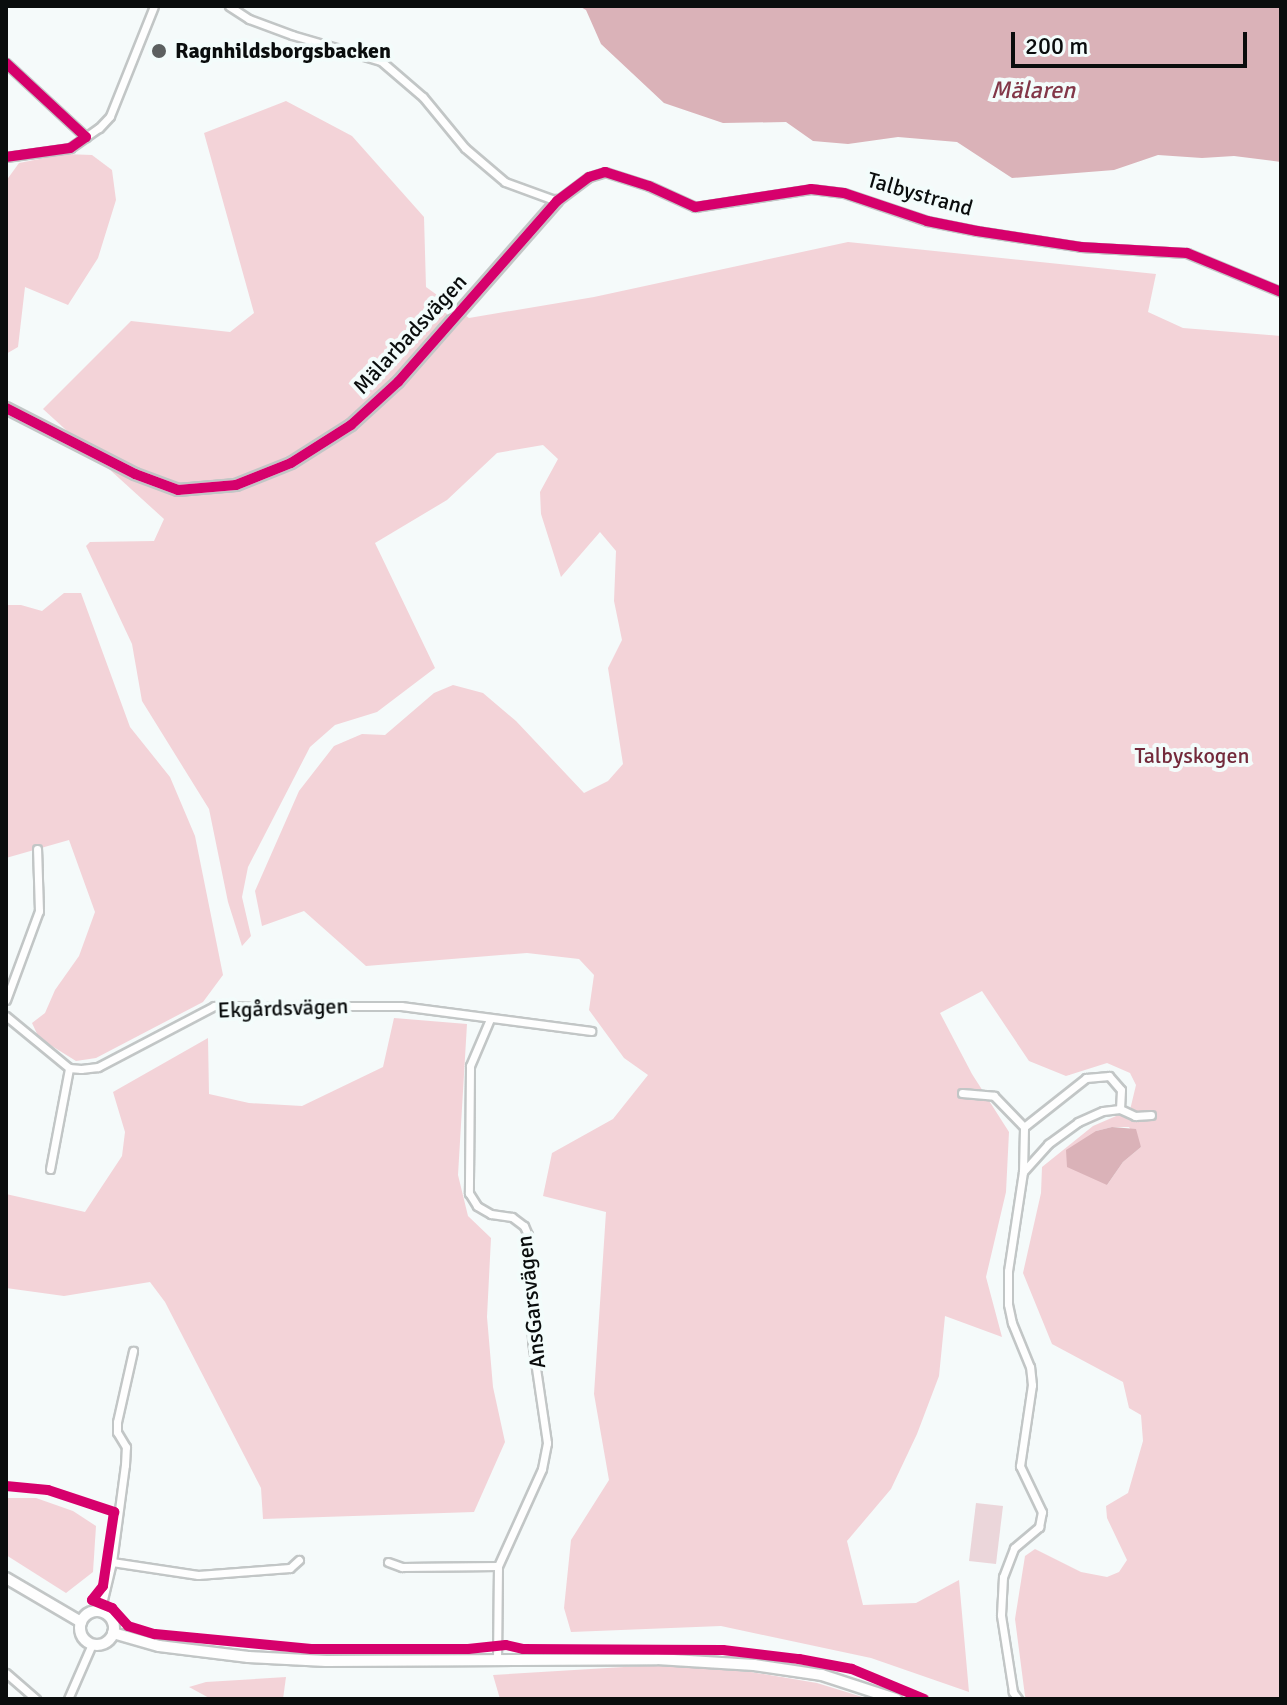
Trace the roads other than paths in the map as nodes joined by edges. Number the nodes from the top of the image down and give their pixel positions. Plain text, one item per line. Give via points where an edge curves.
1 (154, 6) edge
2 (229, 6) edge
3 (6, 63) edge
4 (86, 137) junction
5 (6, 157) edge
6 (557, 201) junction
7 (1281, 292) edge
8 (6, 408) edge
9 (37, 849) dead end
10 (6, 1000) edge
11 (6, 1016) edge
12 (490, 1019) junction
13 (591, 1031) dead end
14 (69, 1068) junction
15 (962, 1093) dead end
16 (1120, 1109) junction
17 (1151, 1115) dead end
18 (1024, 1127) junction
19 (50, 1169) dead end
20 (1023, 1172) junction
21 (133, 1351) dead end
22 (299, 1560) dead end
23 (112, 1562) junction
24 (388, 1562) dead end
25 (498, 1566) junction
26 (6, 1578) edge
27 (100, 1612) junction
28 (81, 1622) junction
29 (113, 1633) junction
30 (92, 1644) junction
31 (497, 1661) junction
32 (6, 1673) edge
33 (36, 1699) edge
34 (68, 1699) edge
35 (896, 1699) edge
36 (1018, 1699) edge

1 - 4 street via 110,116
2 - 6 street via 292,35 381,61 505,182
3 - 4 street
4 - 5 street via 70,148
6 - 7 street, Talbystrand via 605,172 695,207 811,189 844,193 927,221 977,231 1081,247 1187,253
6 - 8 street, Mälarbadsvägen via 398,382 351,425 291,463 236,485 178,490 135,474
9 - 10 street via 39,911
11 - 14 street
12 - 13 street, Ekgårdsvägen
12 - 14 street, Ekgårdsvägen via 401,1006 214,1006 98,1067
12 - 25 street, AnsGarsvägen via 470,1066 469,1193 477,1206 512,1217 528,1235 532,1341 547,1443 542,1469
14 - 19 street
15 - 18 street via 994,1096
16 - 17 street via 1135,1116
16 - 18 street via 1121,1090 1109,1076 1086,1078
16 - 20 street via 1078,1122
18 - 20 street
20 - 36 street via 1008,1304 1032,1385 1020,1466 1042,1512 1039,1527 1014,1548 1003,1577 1001,1615
21 - 23 street via 117,1422 126,1447
22 - 23 street via 290,1568 198,1575
23 - 27 street
24 - 25 street via 402,1567
25 - 31 street, AnsGarsvägen
26 - 28 street
27 - 28 street via 89,1613
27 - 29 street via 111,1619
28 - 30 street via 82,1636
29 - 30 street via 105,1643
29 - 31 street via 159,1646 248,1657
30 - 34 street
31 - 35 street via 657,1659 754,1665 822,1675
32 - 33 street

